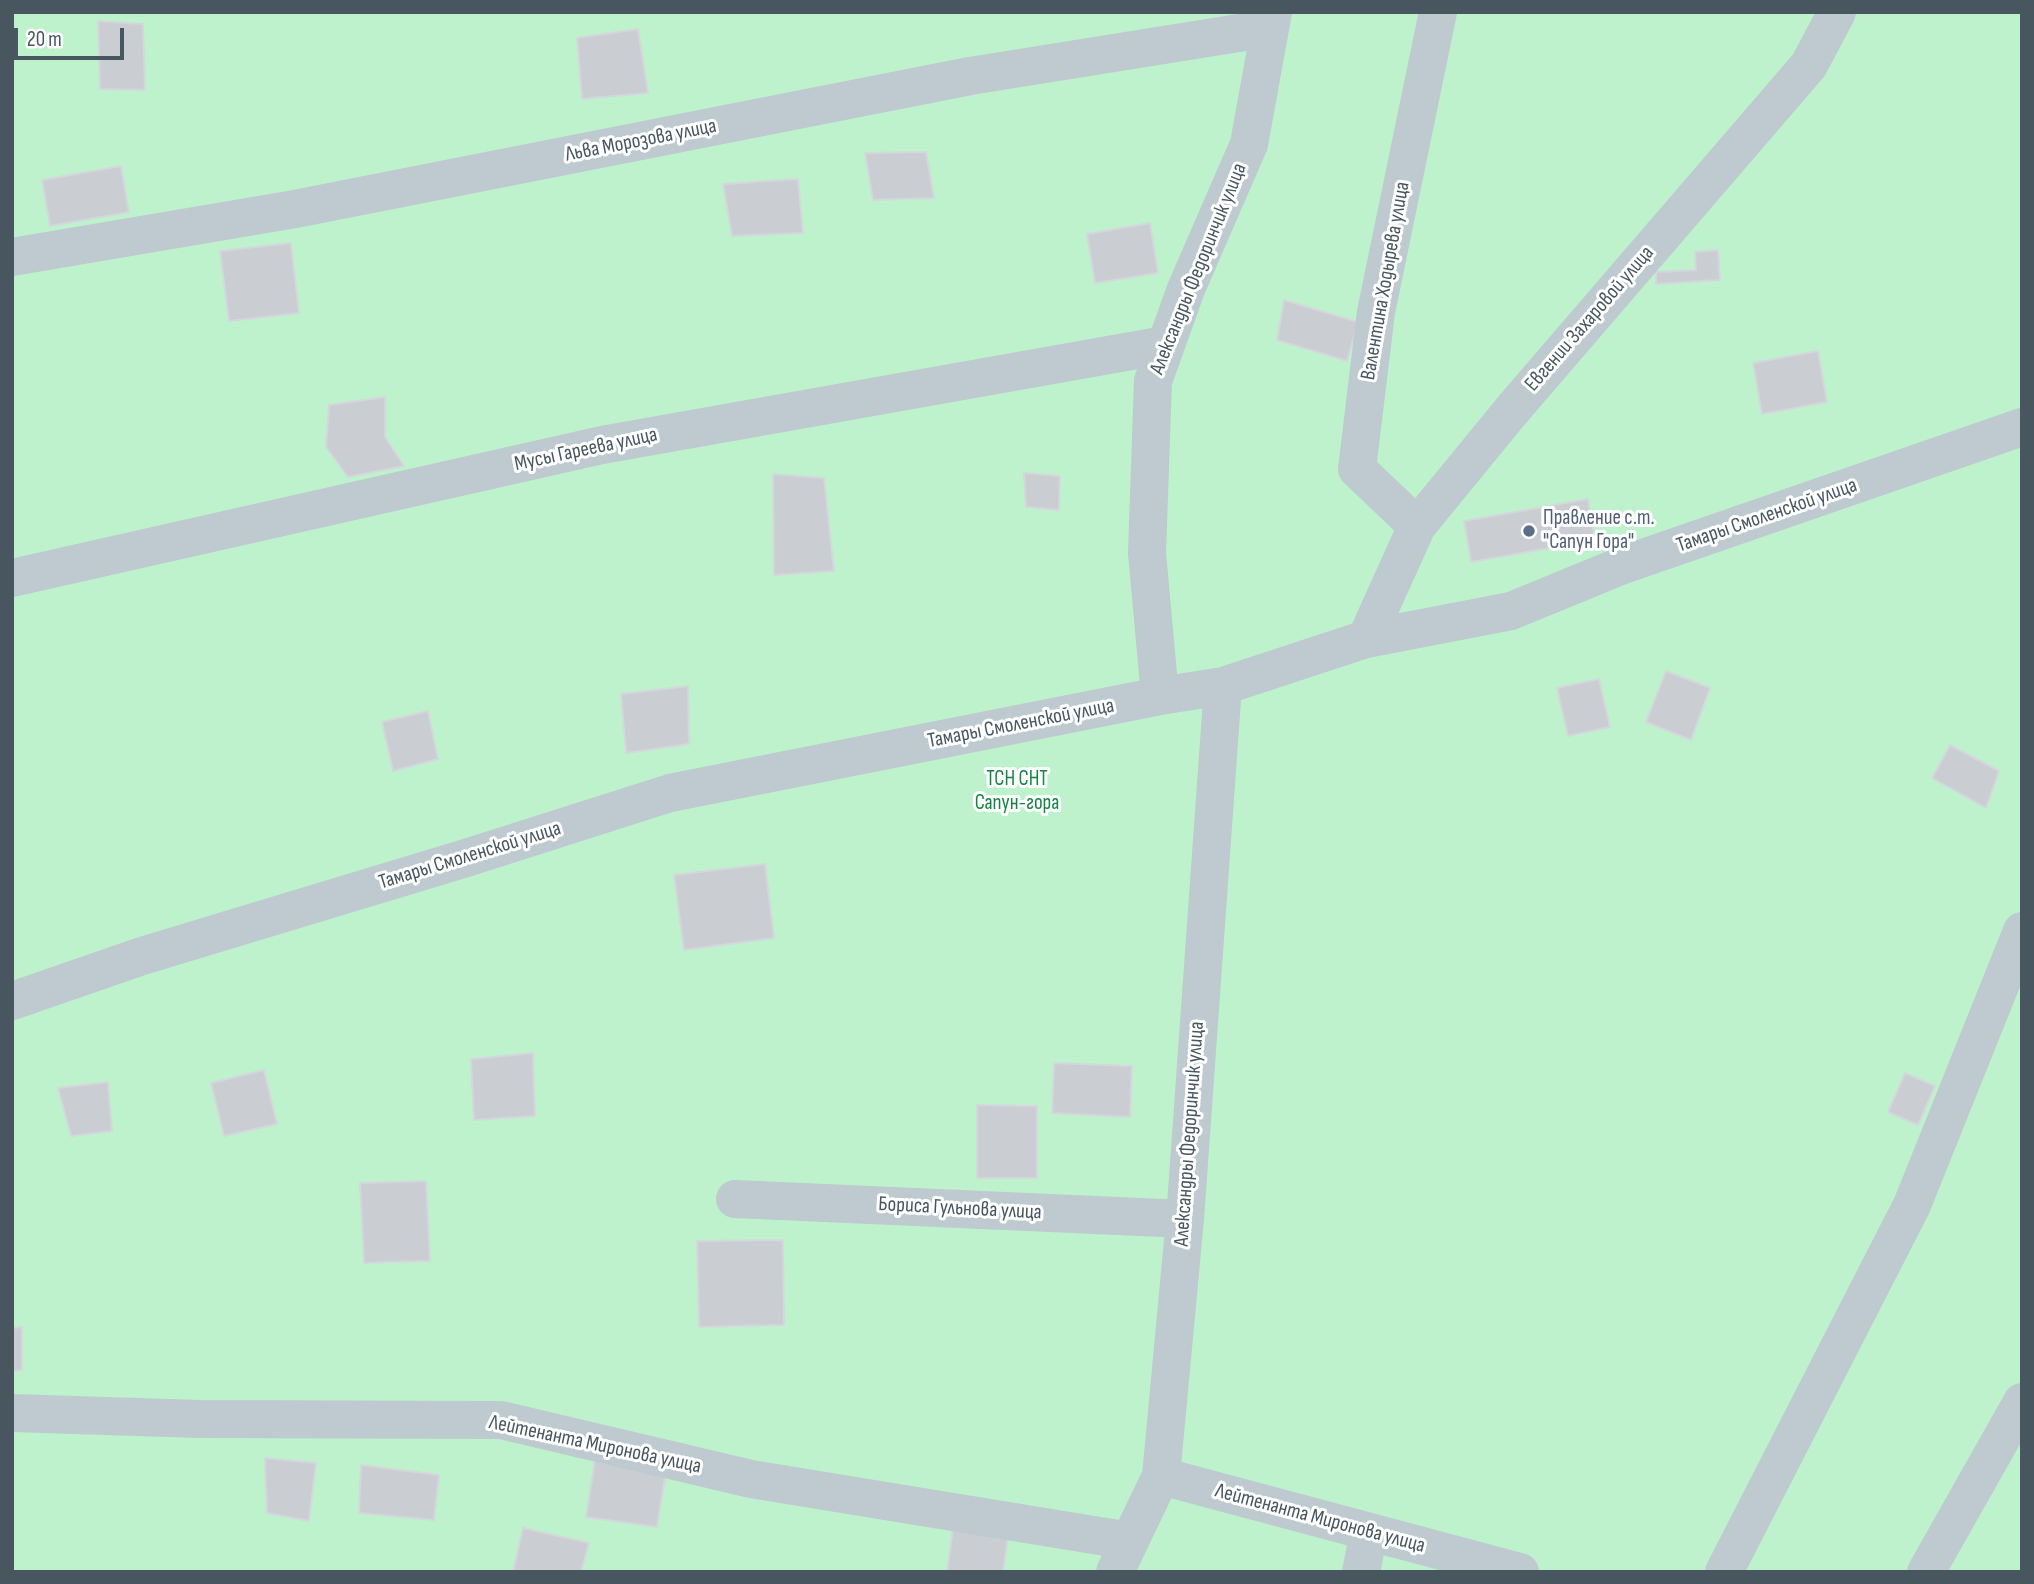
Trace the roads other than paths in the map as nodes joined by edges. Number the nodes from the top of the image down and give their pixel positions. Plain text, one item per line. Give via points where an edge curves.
1 (1438, 12) edge
2 (1836, 12) edge
3 (1272, 20) edge
4 (12, 257) edge
5 (1165, 345) junction
6 (2022, 427) edge
7 (1417, 526) junction
8 (12, 578) edge
9 (1366, 639) junction
10 (1223, 687) junction
11 (1160, 696) junction
12 (2022, 931) edge
13 (12, 1001) edge
14 (736, 1199) dead end
15 (1185, 1219) junction
16 (2022, 1402) edge
17 (12, 1413) edge
18 (1161, 1476) junction
19 (1369, 1532) junction
20 (1123, 1556) edge
21 (1361, 1572) edge
22 (1520, 1572) edge
23 (1724, 1572) edge
24 (1926, 1572) edge

1 - 7 lane, Валентина Ходырева улица via 1376,312 1357,469
2 - 7 lane, Евгении Захаровой улица via 1809,65
3 - 4 lane, Льва Морозова улица via 295,209
3 - 5 lane, Александры Федоринчик улица via 1249,144
5 - 8 lane, Мусы Гареева улица via 602,445
5 - 11 lane, Александры Федоринчик улица via 1153,381 1147,553
6 - 9 lane, Тамары Смоленской улица via 1623,565 1511,611
7 - 9 lane, Евгении Захаровой улица
9 - 10 lane, Тамары Смоленской улица
10 - 11 lane, Тамары Смоленской улица
10 - 15 lane, Александры Федоринчик улица
11 - 13 lane, Тамары Смоленской улица via 670,793 142,956
12 - 23 lane via 1912,1205
14 - 15 lane, Бориса Гульнова улица
15 - 18 lane, Александры Федоринчик улица
16 - 24 lane
17 - 20 lane, Лейтенанта Миронова улица via 501,1420 751,1479
18 - 19 lane, Лейтенанта Миронова улица
18 - 20 lane, Александры Федоринчик улица
19 - 21 lane
19 - 22 lane, Лейтенанта Миронова улица

